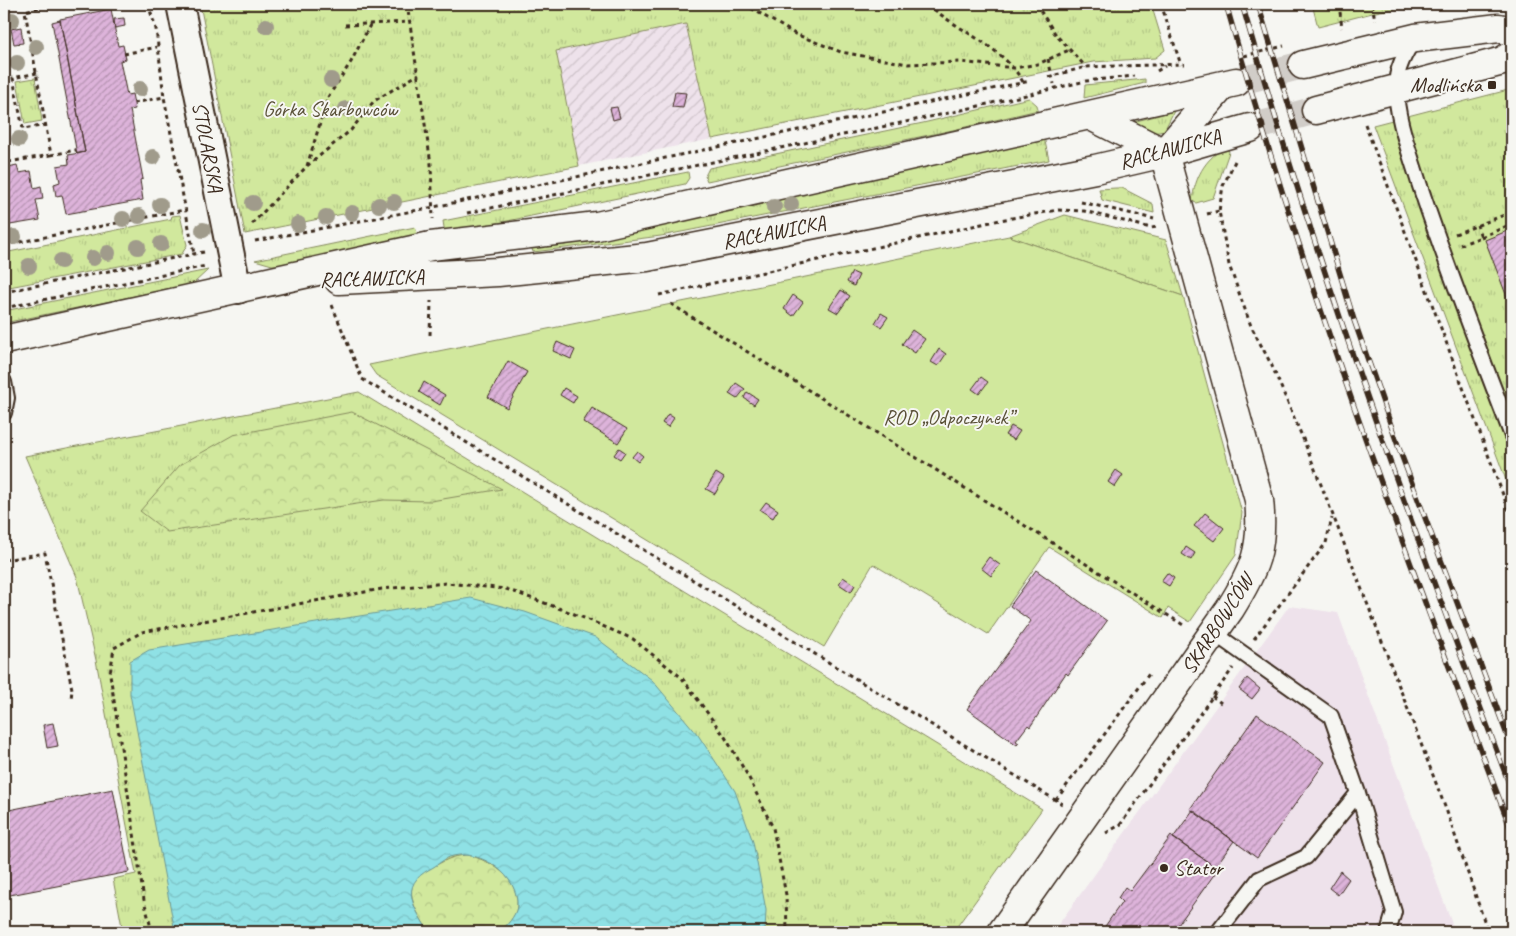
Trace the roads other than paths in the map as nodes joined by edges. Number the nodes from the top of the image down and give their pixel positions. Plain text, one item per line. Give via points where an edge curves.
1 (180, 4) edge
2 (1512, 31) edge
3 (1415, 38) junction
4 (1295, 55) tunnel mouth
5 (1512, 55) edge
6 (1396, 89) junction
7 (1316, 110) tunnel mouth
8 (1091, 116) junction
9 (1250, 128) tunnel mouth
10 (1164, 153) junction
11 (528, 233) junction
12 (522, 270) junction
13 (290, 279) junction
14 (238, 290) junction
15 (4, 340) edge
16 (4, 382) edge
17 (4, 413) edge
18 (1512, 436) edge
19 (1211, 637) junction
20 (1358, 793) junction
21 (1002, 932) edge
22 (1218, 932) edge
23 (1388, 932) edge

1 - 14 street, STOLARSKA
2 - 3 street via 1499,28
3 - 4 street
3 - 6 lane via 1400,65
5 - 6 street via 1504,61
6 - 7 street
6 - 18 lane via 1412,159 1441,246
8 - 10 street
8 - 10 street, RACŁAWICKA via 1233,75
8 - 11 street, RACŁAWICKA via 596,226
9 - 10 street, RACŁAWICKA
10 - 12 street, RACŁAWICKA via 647,257
10 - 19 street, SKARBOWCÓW via 1260,505 1261,535 1254,568
11 - 12 street via 515,247 515,258
11 - 13 street, RACŁAWICKA via 432,246
12 - 13 street, RACŁAWICKA via 322,281
13 - 14 street, RACŁAWICKA
14 - 15 street, RACŁAWICKA
16 - 17 lane via 7,398
19 - 20 lane via 1243,654 1331,716
19 - 21 street, SKARBOWCÓW
20 - 22 lane via 1306,857 1259,879
20 - 23 lane via 1394,912

